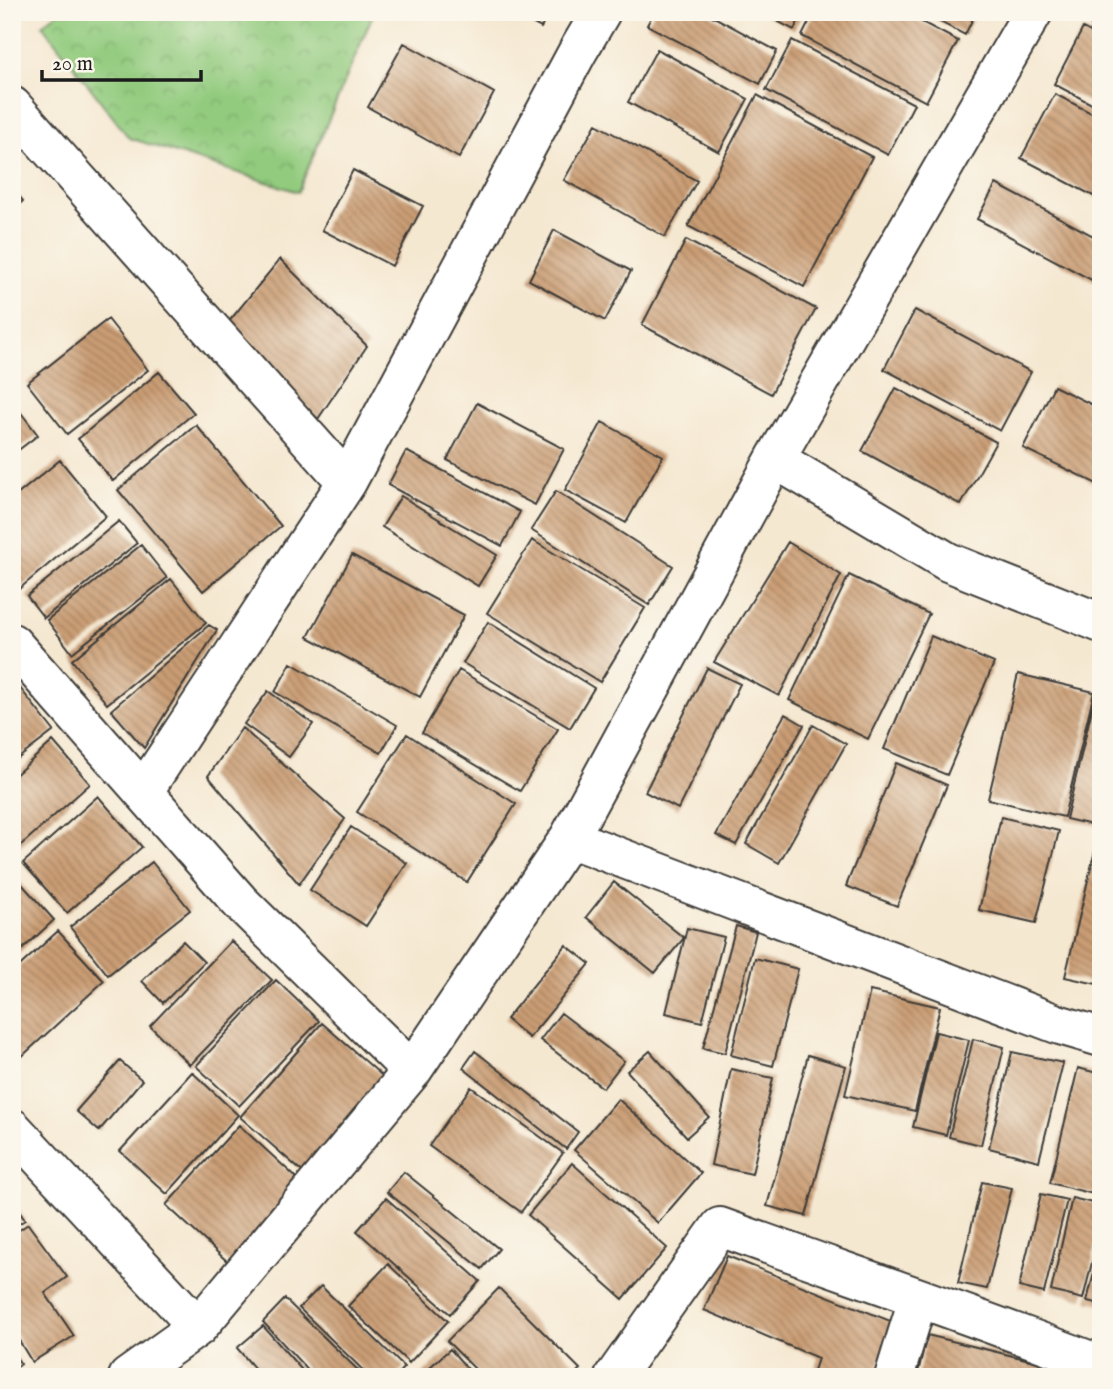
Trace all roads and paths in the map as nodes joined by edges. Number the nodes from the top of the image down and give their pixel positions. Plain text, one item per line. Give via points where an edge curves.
1 (601, 12) edge
2 (1032, 12) edge
3 (12, 106) edge
4 (775, 459) junction
5 (347, 482) junction
6 (1101, 622) edge
7 (12, 643) edge
8 (143, 792) junction
9 (569, 838) junction
10 (1101, 1037) edge
11 (412, 1071) junction
12 (12, 1128) edge
13 (918, 1299) junction
14 (198, 1327) junction
15 (1101, 1365) edge
16 (128, 1377) edge
17 (614, 1377) edge
18 (894, 1377) edge

1 - 5 street
2 - 4 street
3 - 5 street
4 - 6 street via 948,562
4 - 9 street
5 - 8 street
7 - 8 street
8 - 11 street via 240,902
9 - 10 street
9 - 11 street
11 - 14 street
12 - 14 street
13 - 15 street
13 - 17 street via 720,1227
13 - 18 street
14 - 16 street

